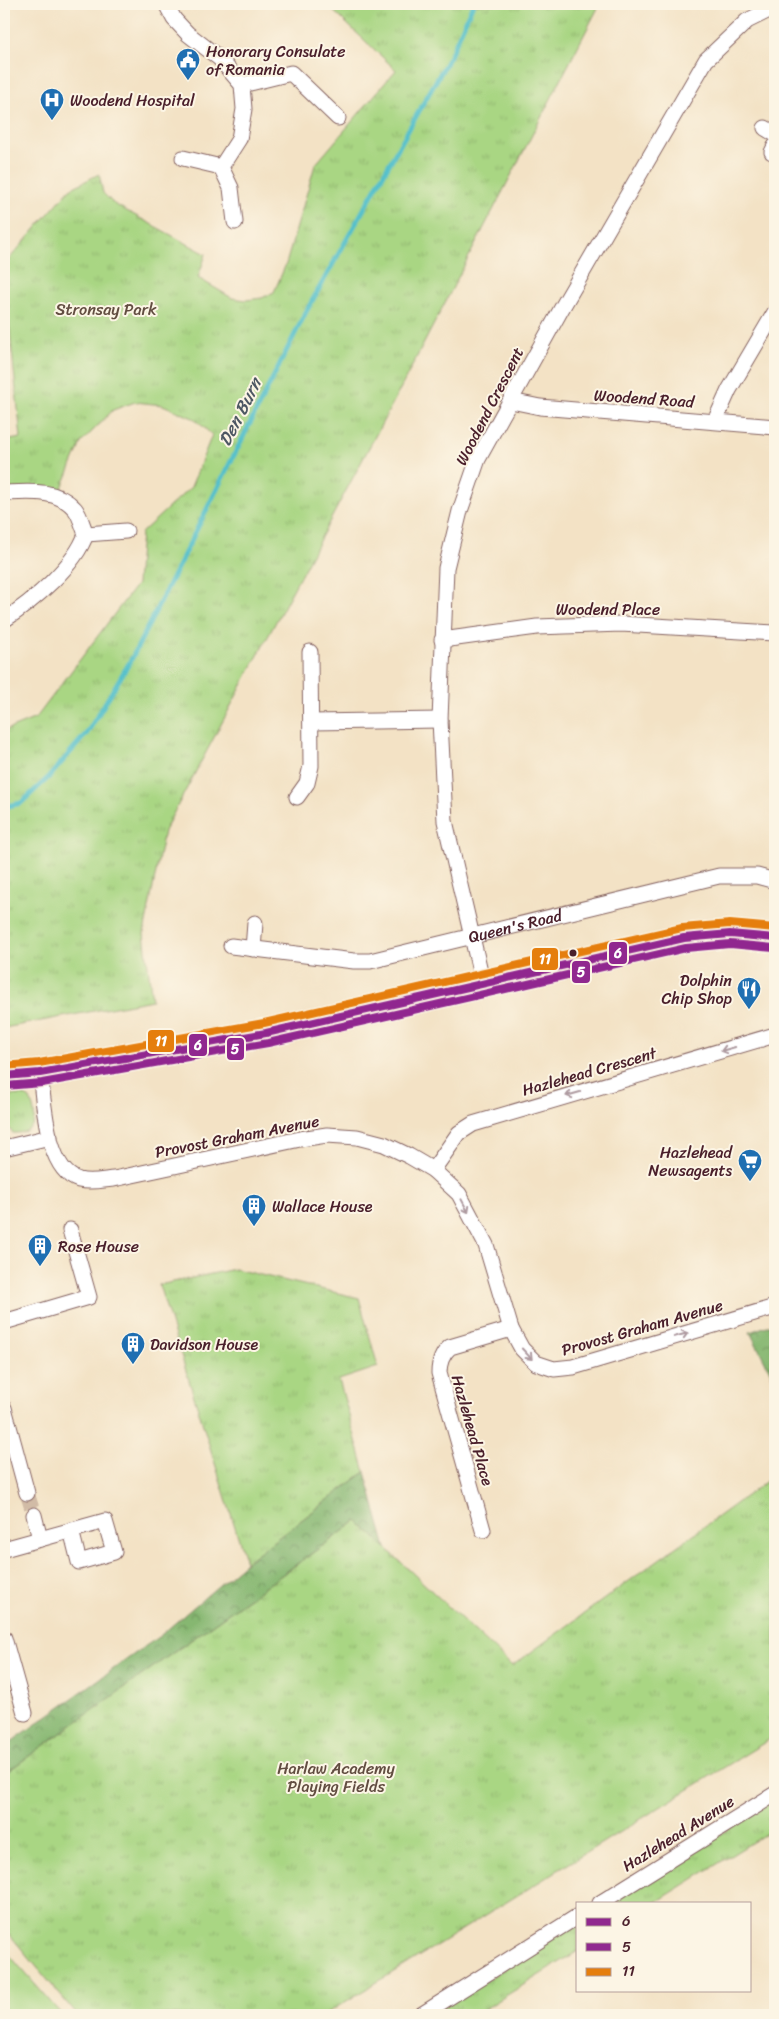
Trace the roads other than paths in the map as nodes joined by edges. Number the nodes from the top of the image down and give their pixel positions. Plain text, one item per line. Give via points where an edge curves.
1 (166, 4) edge
2 (775, 7) edge
3 (242, 85) junction
4 (338, 118) dead end
5 (182, 158) dead end
6 (221, 167) junction
7 (235, 222) dead end
8 (775, 312) edge
9 (511, 401) junction
10 (716, 421) junction
11 (775, 427) edge
12 (4, 493) edge
13 (126, 531) dead end
14 (86, 534) junction
15 (4, 620) edge
16 (775, 633) edge
17 (442, 640) junction
18 (310, 652) dead end
19 (440, 720) junction
20 (312, 722) junction
21 (297, 796) dead end
22 (775, 881) edge
23 (255, 922) dead end
24 (472, 935) junction
25 (775, 938) edge
26 (231, 946) dead end
27 (253, 949) junction
28 (483, 984) junction
29 (775, 1035) edge
30 (40, 1073) junction
31 (4, 1076) edge
32 (50, 1137) junction
33 (5, 1147) edge
34 (432, 1170) junction
35 (70, 1230) dead end
36 (775, 1307) edge
37 (4, 1322) edge
38 (511, 1329) junction
39 (4, 1408) edge
40 (27, 1493) tunnel mouth
41 (34, 1515) tunnel mouth
42 (71, 1530) dead end
43 (483, 1530) dead end
44 (40, 1539) junction
45 (4, 1549) edge
46 (4, 1638) edge
47 (25, 1712) dead end
48 (775, 1794) edge
49 (602, 1902) edge
50 (576, 1917) edge
51 (421, 2015) edge

1 - 3 street via 188,34 219,58
2 - 9 street, Woodend Crescent via 747,20 706,60
3 - 4 street via 291,73
3 - 6 street via 244,109 239,139
5 - 6 street
6 - 7 street via 231,188
8 - 10 street via 729,390
9 - 10 street, Woodend Road via 540,407
9 - 17 street, Woodend Crescent via 478,459 460,511 446,568
10 - 11 street, Woodend Road
12 - 14 street via 36,491 58,497 75,509
13 - 14 street
14 - 15 street via 82,547 48,586
16 - 17 street, Woodend Place via 611,625 537,627
17 - 19 street, Woodend Crescent
18 - 20 street
19 - 20 street
19 - 24 street, Woodend Crescent via 445,821
20 - 21 street via 311,766 307,784
22 - 24 street, Queen's Road via 757,876 719,876
23 - 27 street
24 - 27 street, Queen's Road via 370,960
24 - 28 street, Woodend Crescent
25 - 28 main road via 743,933 684,938
26 - 27 street, Queen's Road
28 - 30 main road via 266,1033
29 -> 34 street, Hazlehead Crescent via 473,1124 459,1133
30 - 31 main road
30 - 32 street, Provost Graham Avenue
32 - 33 street
32 - 34 street, Provost Graham Avenue via 53,1152 68,1174 88,1182 272,1144 327,1136 384,1144
34 -> 38 street, Provost Graham Avenue via 459,1194 486,1246
35 - 37 street via 89,1297
38 -> 36 street, Provost Graham Avenue via 522,1349 536,1363 554,1368 573,1367
38 - 43 street, Hazlehead Place via 450,1347 439,1364
39 - 40 street
41 - 44 street
42 - 44 street
44 - 45 street
46 - 47 street
48 - 49 street, Hazlehead Avenue
50 - 51 street

